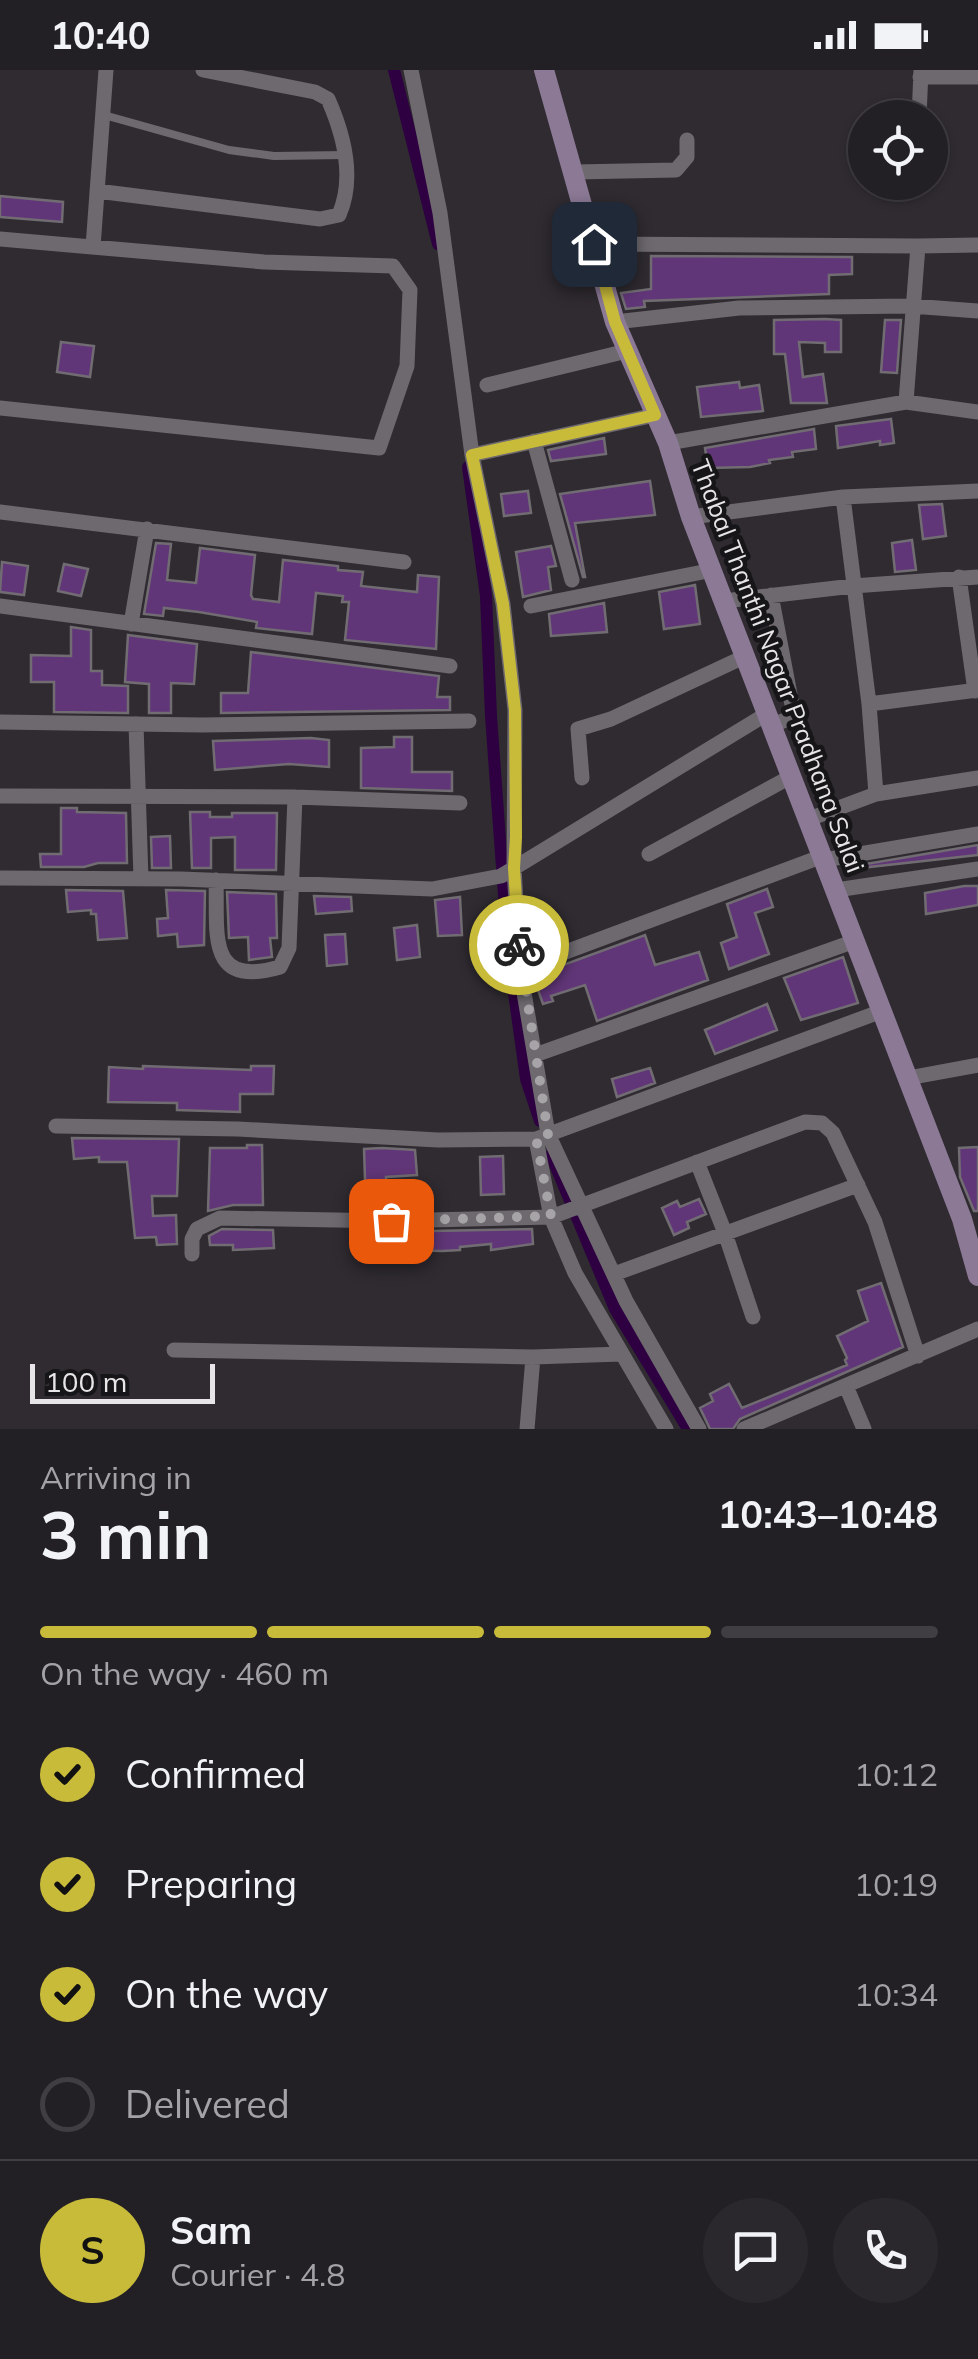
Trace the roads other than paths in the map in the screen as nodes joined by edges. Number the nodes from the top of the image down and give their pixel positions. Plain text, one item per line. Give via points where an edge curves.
1 (106, 70) edge
2 (203, 70) edge
3 (411, 70) edge
4 (544, 70) edge
5 (921, 74) edge
6 (978, 77) edge
7 (920, 100) edge
8 (102, 114) junction
9 (687, 140) dead end
10 (344, 155) junction
11 (576, 172) junction
12 (98, 192) junction
13 (0, 240) edge
14 (594, 244) junction
15 (978, 245) edge
16 (918, 246) junction
17 (94, 247) junction
18 (912, 306) junction
19 (978, 311) edge
20 (615, 322) junction
21 (627, 351) junction
22 (488, 385) dead end
23 (906, 402) junction
24 (0, 408) edge
25 (978, 412) edge
26 (655, 415) junction
27 (534, 441) junction
28 (668, 443) junction
29 (472, 455) junction
30 (978, 491) edge
31 (843, 497) junction
32 (0, 512) edge
33 (691, 517) junction
34 (147, 529) junction
35 (404, 562) dead end
36 (713, 570) junction
37 (978, 576) edge
38 (959, 577) junction
39 (572, 580) dead end
40 (853, 586) junction
41 (771, 595) junction
42 (724, 601) junction
43 (0, 606) edge
44 (531, 606) dead end
45 (131, 624) junction
46 (746, 656) junction
47 (450, 666) dead end
48 (976, 691) edge
49 (869, 704) junction
50 (770, 719) junction
51 (469, 721) dead end
52 (0, 722) edge
53 (136, 724) junction
54 (792, 776) junction
55 (582, 778) dead end
56 (978, 778) edge
57 (876, 794) junction
58 (0, 796) edge
59 (295, 797) junction
60 (136, 799) junction
61 (460, 803) dead end
62 (809, 819) junction
63 (978, 834) edge
64 (649, 854) dead end
65 (824, 858) junction
66 (978, 868) edge
67 (509, 871) junction
68 (0, 878) edge
69 (141, 879) junction
70 (216, 880) junction
71 (290, 883) junction
72 (836, 890) junction
73 (855, 941) junction
74 (520, 969) junction
75 (882, 1011) junction
76 (534, 1055) junction
77 (978, 1065) edge
78 (908, 1078) junction
79 (56, 1126) dead end
80 (542, 1136) junction
81 (696, 1162) junction
82 (858, 1185) junction
83 (552, 1216) junction
84 (970, 1218) edge
85 (725, 1232) junction
86 (192, 1254) dead end
87 (614, 1274) junction
88 (978, 1276) edge
89 (753, 1317) dead end
90 (978, 1329) edge
91 (174, 1350) dead end
92 (621, 1354) junction
93 (918, 1356) junction
94 (534, 1357) junction
95 (846, 1386) junction
96 (527, 1429) edge
97 (666, 1429) edge
98 (699, 1429) edge
99 (744, 1429) edge
100 (864, 1429) edge

1 - 8 street
2 - 10 street via 328,99
3 - 29 street via 440,213
4 - 11 main road, Thabal Thanthi Nagar Pradhana Salai
5 - 6 street
5 - 7 street
8 - 10 lane via 229,150
8 - 12 street
9 - 11 street via 687,157 676,170
10 - 12 street via 345,200 339,215 320,219
11 - 14 main road, Thabal Thanthi Nagar Pradhana Salai
12 - 17 street
13 - 17 street
14 - 16 street
14 - 20 main road, Thabal Thanthi Nagar Pradhana Salai
15 - 16 street
16 - 18 street
17 - 24 street via 393,266 410,290 407,366 379,448
18 - 19 street
18 - 20 street via 739,308
18 - 23 street
20 - 21 main road, Thabal Thanthi Nagar Pradhana Salai
21 - 22 street
21 - 26 main road, Thabal Thanthi Nagar Pradhana Salai
23 - 25 street
23 - 28 street
26 - 27 street
26 - 28 main road, Thabal Thanthi Nagar Pradhana Salai
27 - 29 street
27 - 39 street
28 - 33 main road, Thabal Thanthi Nagar Pradhana Salai
29 - 67 street via 503,604 515,710 516,837
30 - 31 street
31 - 33 street
31 - 40 street
32 - 34 street
33 - 36 main road, Thabal Thanthi Nagar Pradhana Salai
34 - 35 street
34 - 45 street
36 - 42 main road, Thabal Thanthi Nagar Pradhana Salai
36 - 44 street
37 - 38 street
38 - 40 street
38 - 48 street
40 - 41 street
40 - 49 street
41 - 42 street
41 - 50 street via 793,710 790,718
42 - 46 main road, Thabal Thanthi Nagar Pradhana Salai
43 - 45 street
45 - 47 street
46 - 50 main road, Thabal Thanthi Nagar Pradhana Salai
46 - 55 street via 578,729
48 - 49 street
49 - 57 street
50 - 54 main road, Thabal Thanthi Nagar Pradhana Salai
50 - 67 street
51 - 53 street
52 - 53 street
53 - 60 street
54 - 62 main road, Thabal Thanthi Nagar Pradhana Salai
54 - 64 street
56 - 57 street
57 - 62 street
58 - 60 street
59 - 60 street
59 - 61 street
59 - 71 street
60 - 69 street
62 - 65 main road, Thabal Thanthi Nagar Pradhana Salai
63 - 65 street
65 - 72 main road, Thabal Thanthi Nagar Pradhana Salai
65 - 74 street
66 - 72 street
67 - 71 street via 432,888
67 - 74 street
68 - 69 street
69 - 70 street
70 - 71 street
70 - 71 street via 220,954 235,971 248,973 280,967 285,959
72 - 73 main road, Thabal Thanthi Nagar Pradhana Salai
73 - 75 main road, Thabal Thanthi Nagar Pradhana Salai
73 - 76 street
74 - 76 street
75 - 78 main road, Thabal Thanthi Nagar Pradhana Salai
75 - 80 street
76 - 80 street
77 - 78 street
78 - 84 main road, Thabal Thanthi Nagar Pradhana Salai
79 - 80 street via 438,1140
80 - 83 street
80 - 87 street
81 - 82 street via 805,1122 822,1123 834,1132
81 - 83 street
81 - 85 street
82 - 85 street
82 - 93 street
83 - 86 street via 220,1218 197,1228
83 - 92 street
84 - 88 main road, Thabal Thanthi Nagar Pradhana Salai
85 - 87 street
85 - 89 street
87 - 98 street via 617,1304
90 - 93 street
91 - 94 street
92 - 94 street
92 - 97 street
93 - 95 street
94 - 96 street
95 - 99 street
95 - 100 street

